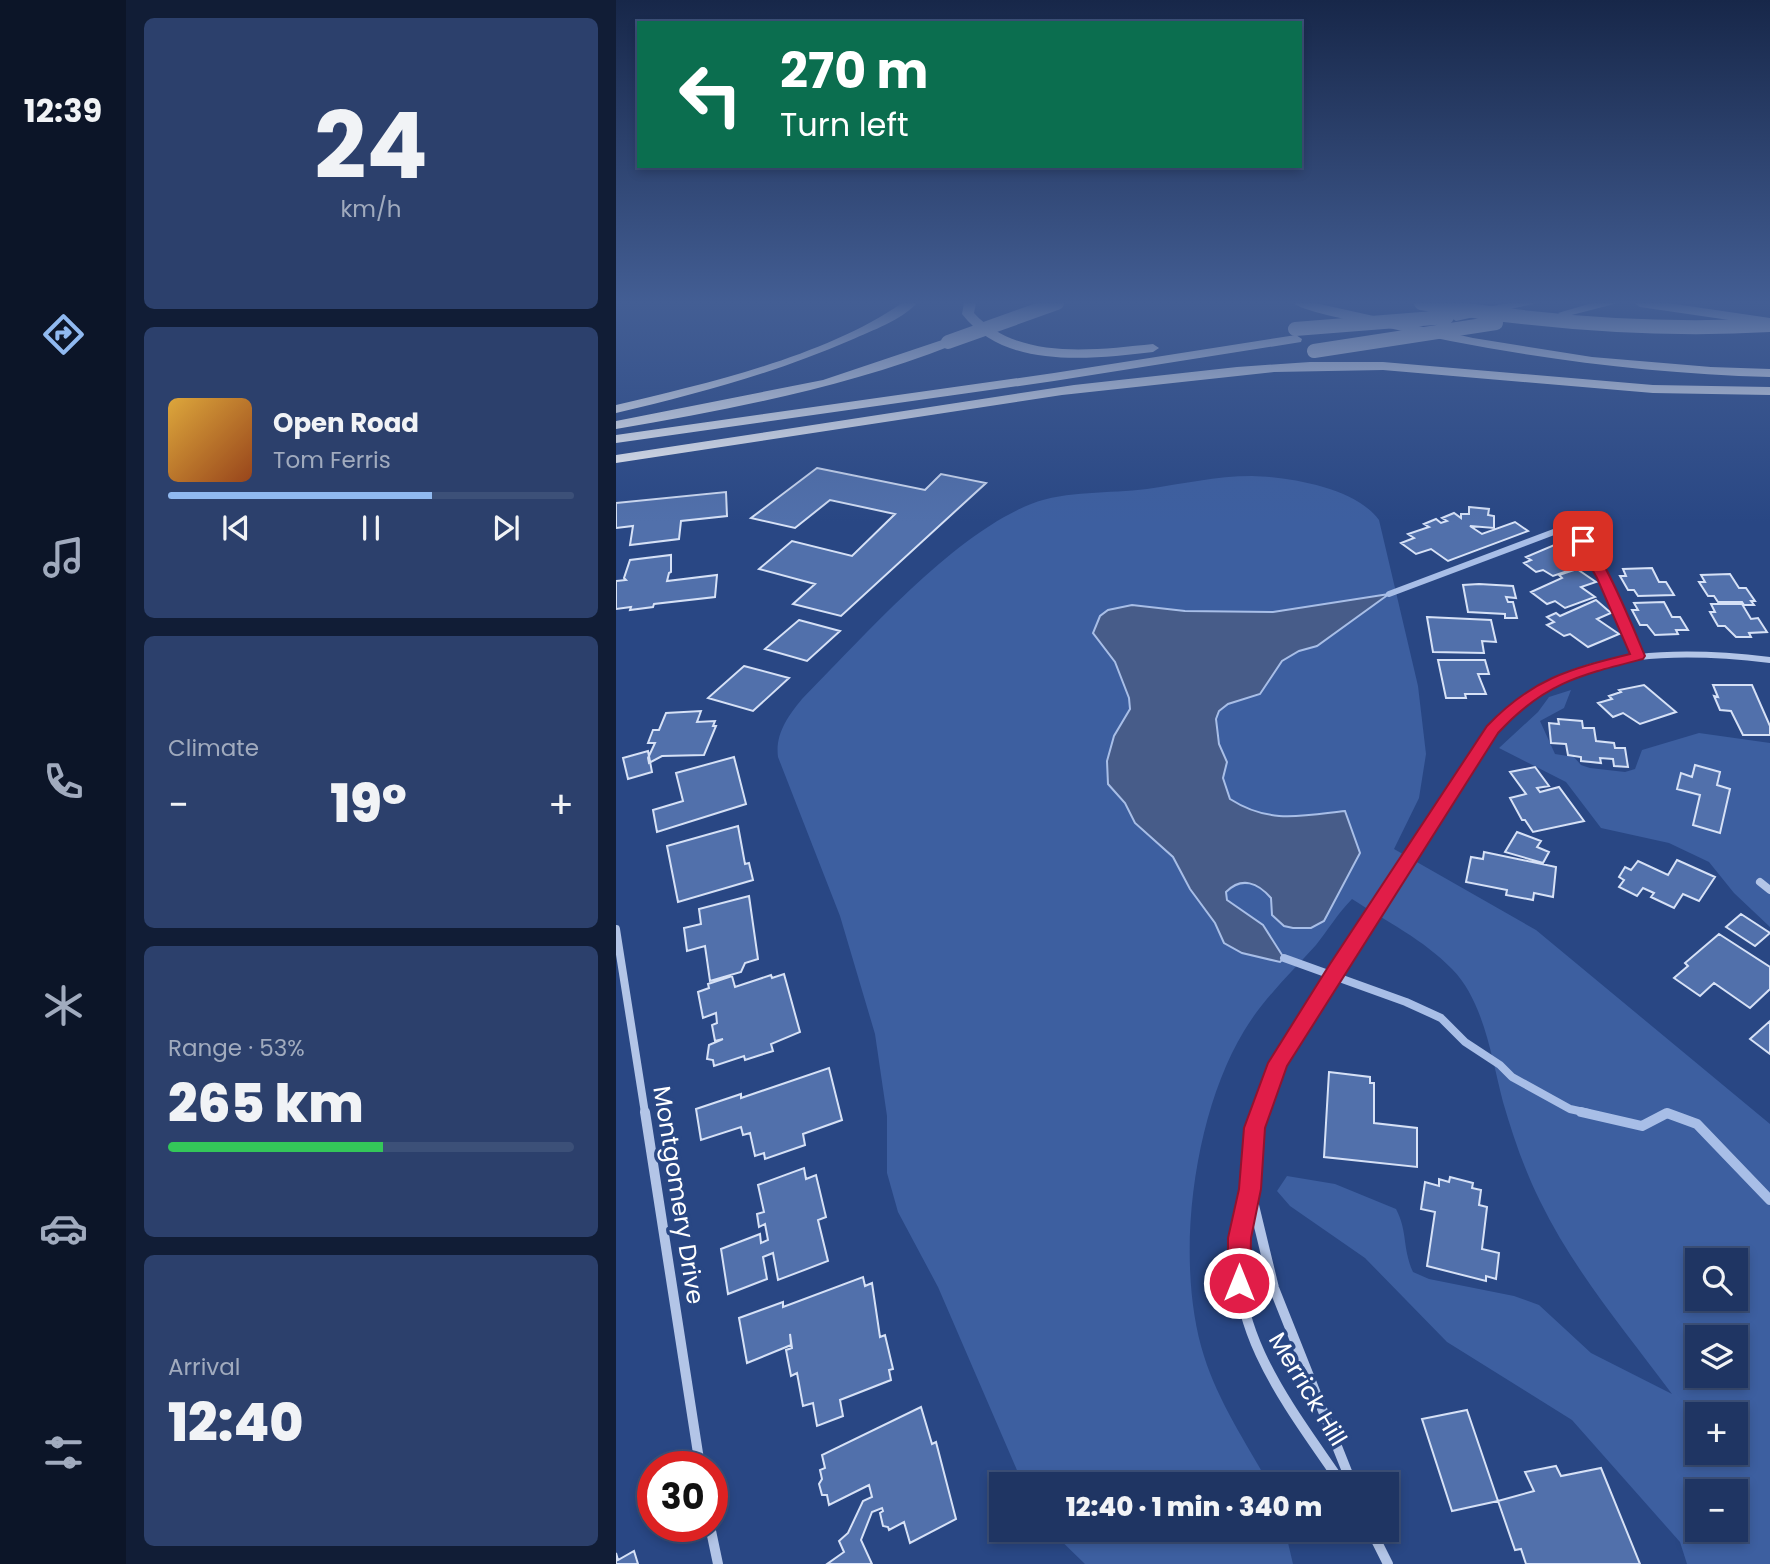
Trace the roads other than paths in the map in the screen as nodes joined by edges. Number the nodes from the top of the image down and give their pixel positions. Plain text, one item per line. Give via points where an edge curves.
1 (747, 376) edge
2 (845, 376) edge
3 (1060, 376) edge
4 (1155, 376) edge
5 (1199, 376) edge
6 (1500, 376) edge
7 (1060, 391) junction
8 (1770, 391) edge
9 (616, 409) edge
10 (616, 425) edge
11 (616, 439) edge
12 (616, 460) edge
13 (1583, 541) dead end
14 (1638, 656) junction
15 (1770, 660) edge
16 (1760, 882) dead end
17 (1770, 890) edge
18 (616, 929) edge
19 (1250, 1189) junction
20 (698, 1451) edge
21 (1334, 1472) edge
22 (1347, 1472) edge
23 (713, 1542) edge
24 (1377, 1542) edge
25 (718, 1564) edge
26 (1388, 1564) edge

1 - 9 highway
2 - 10 highway, bridge
3 - 11 highway
4 - 7 highway, bridge
5 - 7 highway
6 - 8 highway via 1653,389
7 - 12 highway
13 - 14 street
14 - 15 street, Merrick Hill via 1703,653
14 - 19 street, Merrick Hill via 1580,671 1542,688 1516,704 1492,729 1278,1063 1254,1128
16 - 17 street
18 - 20 street, Montgomery Drive
19 - 21 street, Merrick Hill via 1239,1238 1239,1283 1251,1336 1276,1386
19 - 22 street, Merrick Hill via 1274,1288
23 - 25 street
24 - 26 street

